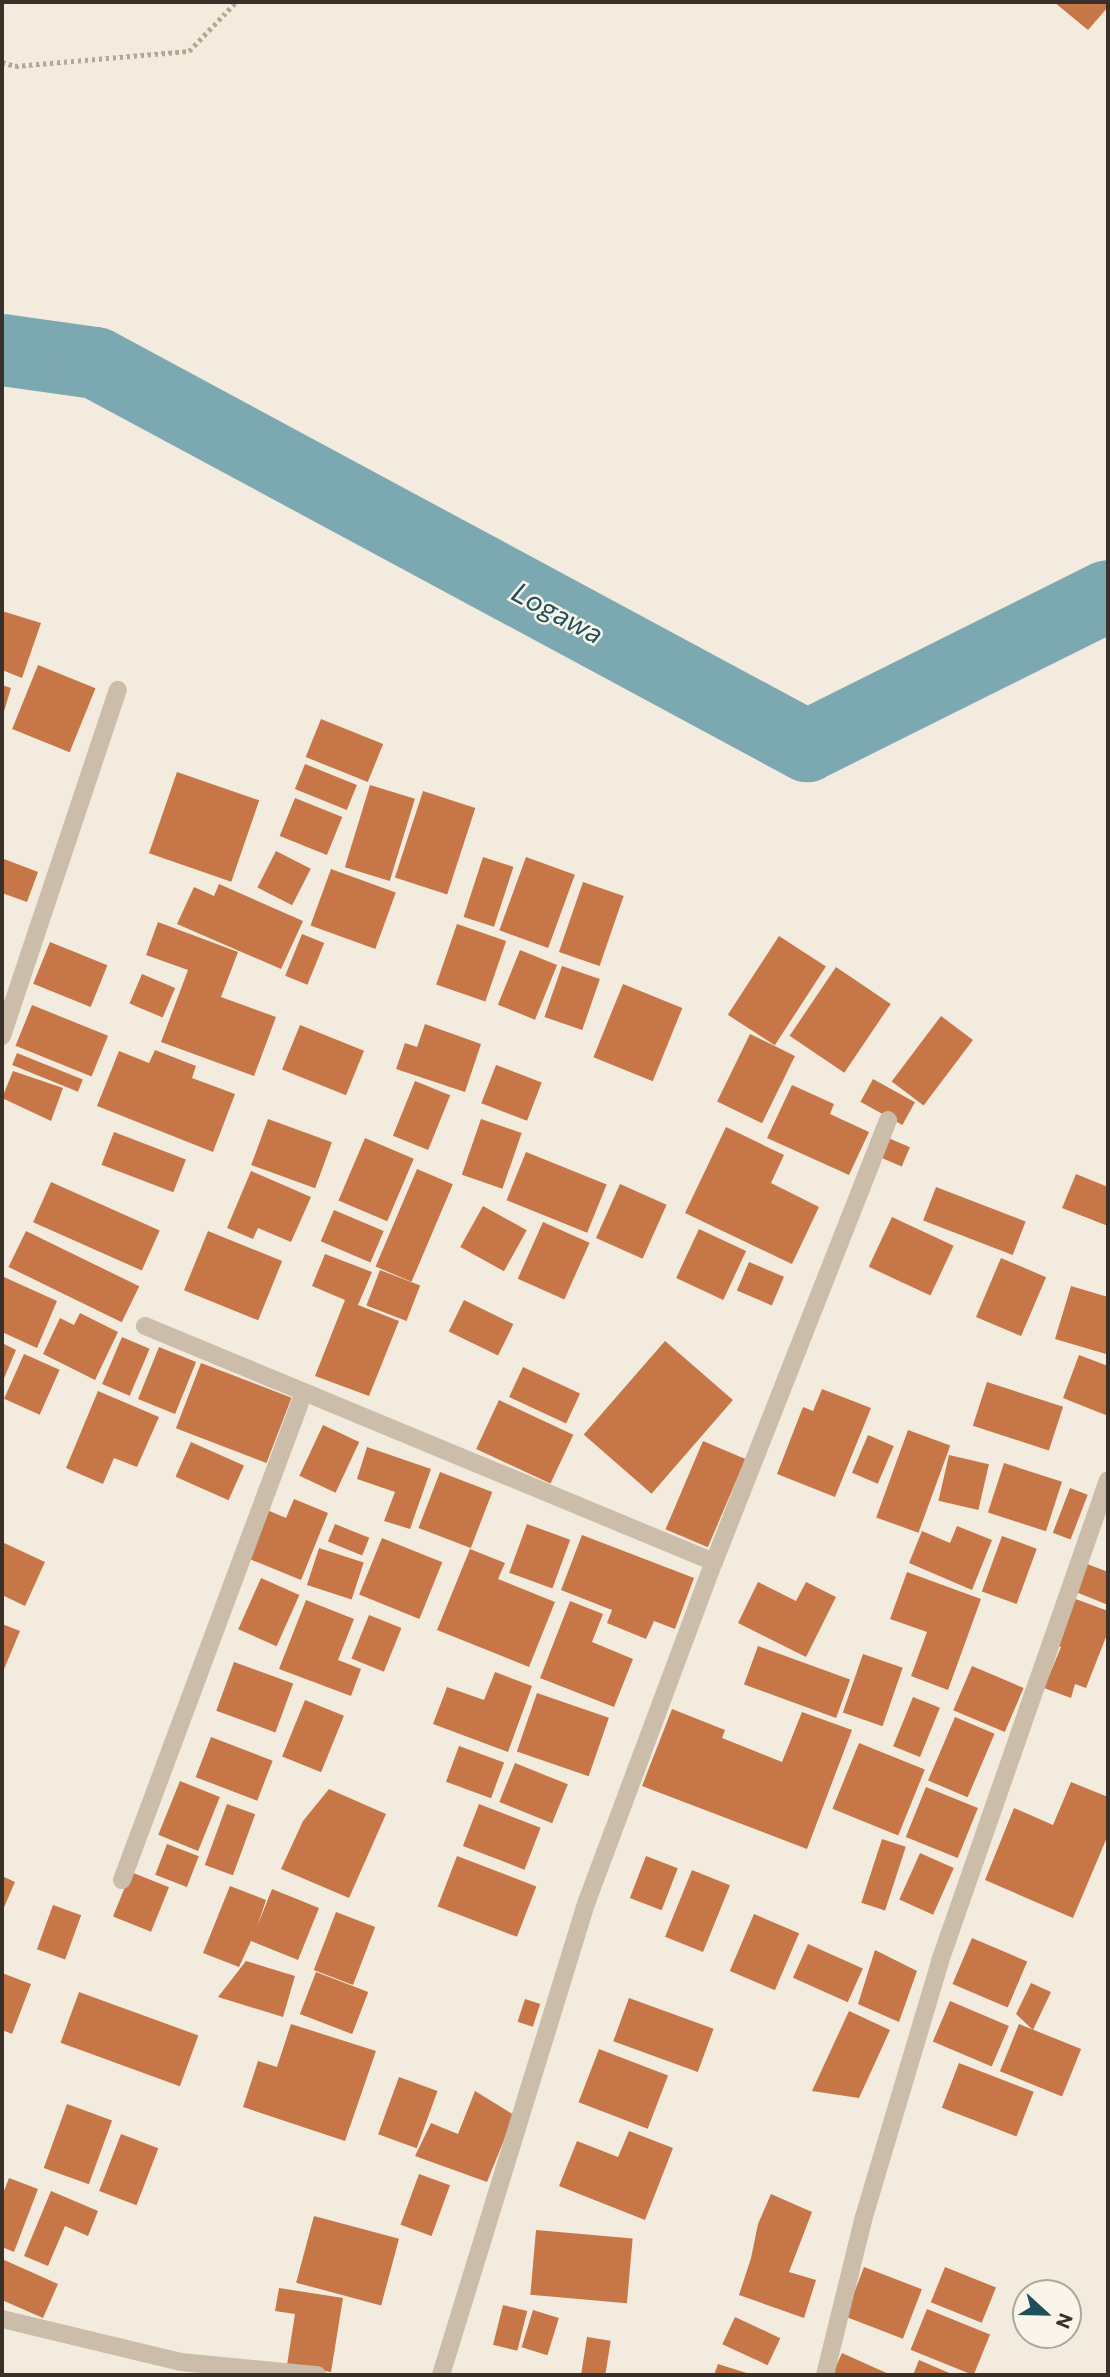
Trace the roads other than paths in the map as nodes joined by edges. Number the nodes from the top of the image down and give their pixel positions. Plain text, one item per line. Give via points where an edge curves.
1 (118, 690) dead end
2 (2, 1036) edge
3 (888, 1120) dead end
4 (145, 1326) dead end
5 (304, 1392) junction
6 (1108, 1480) edge
7 (714, 1562) junction
8 (122, 1880) dead end
9 (2, 2319) edge
10 (317, 2375) edge
11 (441, 2375) edge
12 (825, 2375) edge

1 - 2 street
3 - 7 street
4 - 5 street
5 - 7 street
5 - 8 street
6 - 12 street via 940,1961 863,2220
7 - 11 street via 587,1901
9 - 10 street via 180,2362

